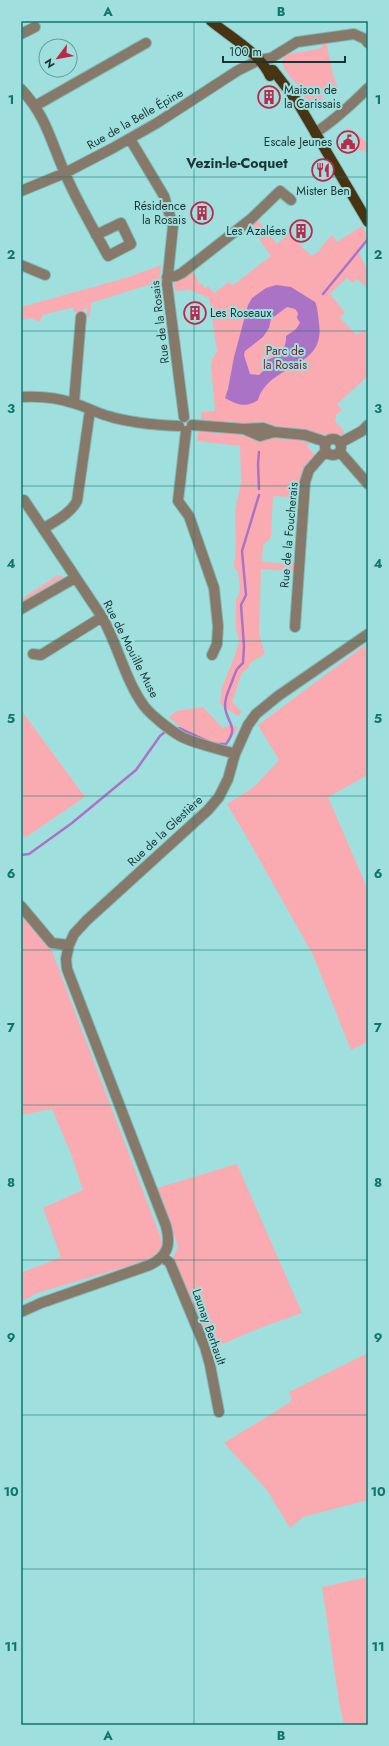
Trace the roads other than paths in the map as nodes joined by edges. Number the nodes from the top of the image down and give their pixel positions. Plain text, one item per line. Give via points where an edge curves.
1 (211, 21) edge
2 (35, 27) dead end
3 (21, 34) edge
4 (146, 43) dead end
5 (368, 43) edge
6 (259, 60) junction
7 (368, 88) edge
8 (21, 89) edge
9 (35, 106) junction
10 (315, 133) junction
11 (130, 139) junction
12 (64, 173) junction
13 (21, 191) edge
14 (291, 200) dead end
15 (368, 222) edge
16 (96, 235) dead end
17 (21, 265) edge
18 (45, 275) dead end
19 (167, 277) junction
20 (81, 317) dead end
21 (21, 397) edge
22 (74, 403) junction
23 (90, 410) junction
24 (185, 425) junction
25 (368, 426) edge
26 (326, 447) junction
27 (340, 448) junction
28 (368, 484) edge
29 (21, 500) edge
30 (43, 529) junction
31 (75, 578) junction
32 (21, 609) edge
33 (102, 617) junction
34 (295, 627) dead end
35 (368, 634) edge
36 (33, 654) dead end
37 (212, 655) dead end
38 (235, 754) junction
39 (21, 906) edge
40 (69, 945) junction
41 (163, 1257) junction
42 (21, 1312) edge
43 (219, 1412) dead end

1 - 6 main road
2 - 3 street
4 - 9 street
5 - 6 street, Rue de la Belle Épine via 354,34 329,37 297,42 271,58
6 - 10 main road via 268,70 273,70 286,86
6 - 11 street, Rue de la Belle Épine via 237,71
7 - 10 street via 331,123
8 - 9 street
9 - 12 street via 51,137
10 - 15 main road
11 - 12 street, Rue de la Belle Épine
11 - 19 street, Rue de la Rosais via 156,181 170,213 173,226
12 - 13 street, Rue de la Belle Épine
12 - 16 street
14 - 19 street via 280,191 252,219 182,273
17 - 18 street
19 - 24 street, Rue de la Rosais
20 - 22 street
21 - 22 street via 46,397
22 - 23 street
23 - 24 street via 120,420
23 - 30 street via 77,501 74,507
24 - 26 street via 260,428 305,435
24 - 37 street, Rue de la Rosais via 178,501 189,516 214,588 218,626
25 - 27 street
26 - 27 street via 333,439
26 - 27 street via 333,456
26 - 34 street, Rue de la Foucherais via 309,470 305,482
27 - 28 street
29 - 30 street, Rue de Mouille Muse via 24,500
30 - 31 street, Rue de Mouille Muse
31 - 32 street
31 - 33 street, Rue de Mouille Muse
33 - 36 street via 41,655
33 - 38 street, Rue de Mouille Muse via 145,707 183,738
35 - 38 street, Rue de la Glestière via 256,714
38 - 40 street, Rue de la Glestière via 228,779 219,797 208,810 87,920 74,934
39 - 40 street via 52,943
40 - 41 street, Rue de la Glestière via 66,959 68,969 170,1239
41 - 42 street via 150,1265
41 - 43 street, Launay Berhault via 170,1263 205,1347

